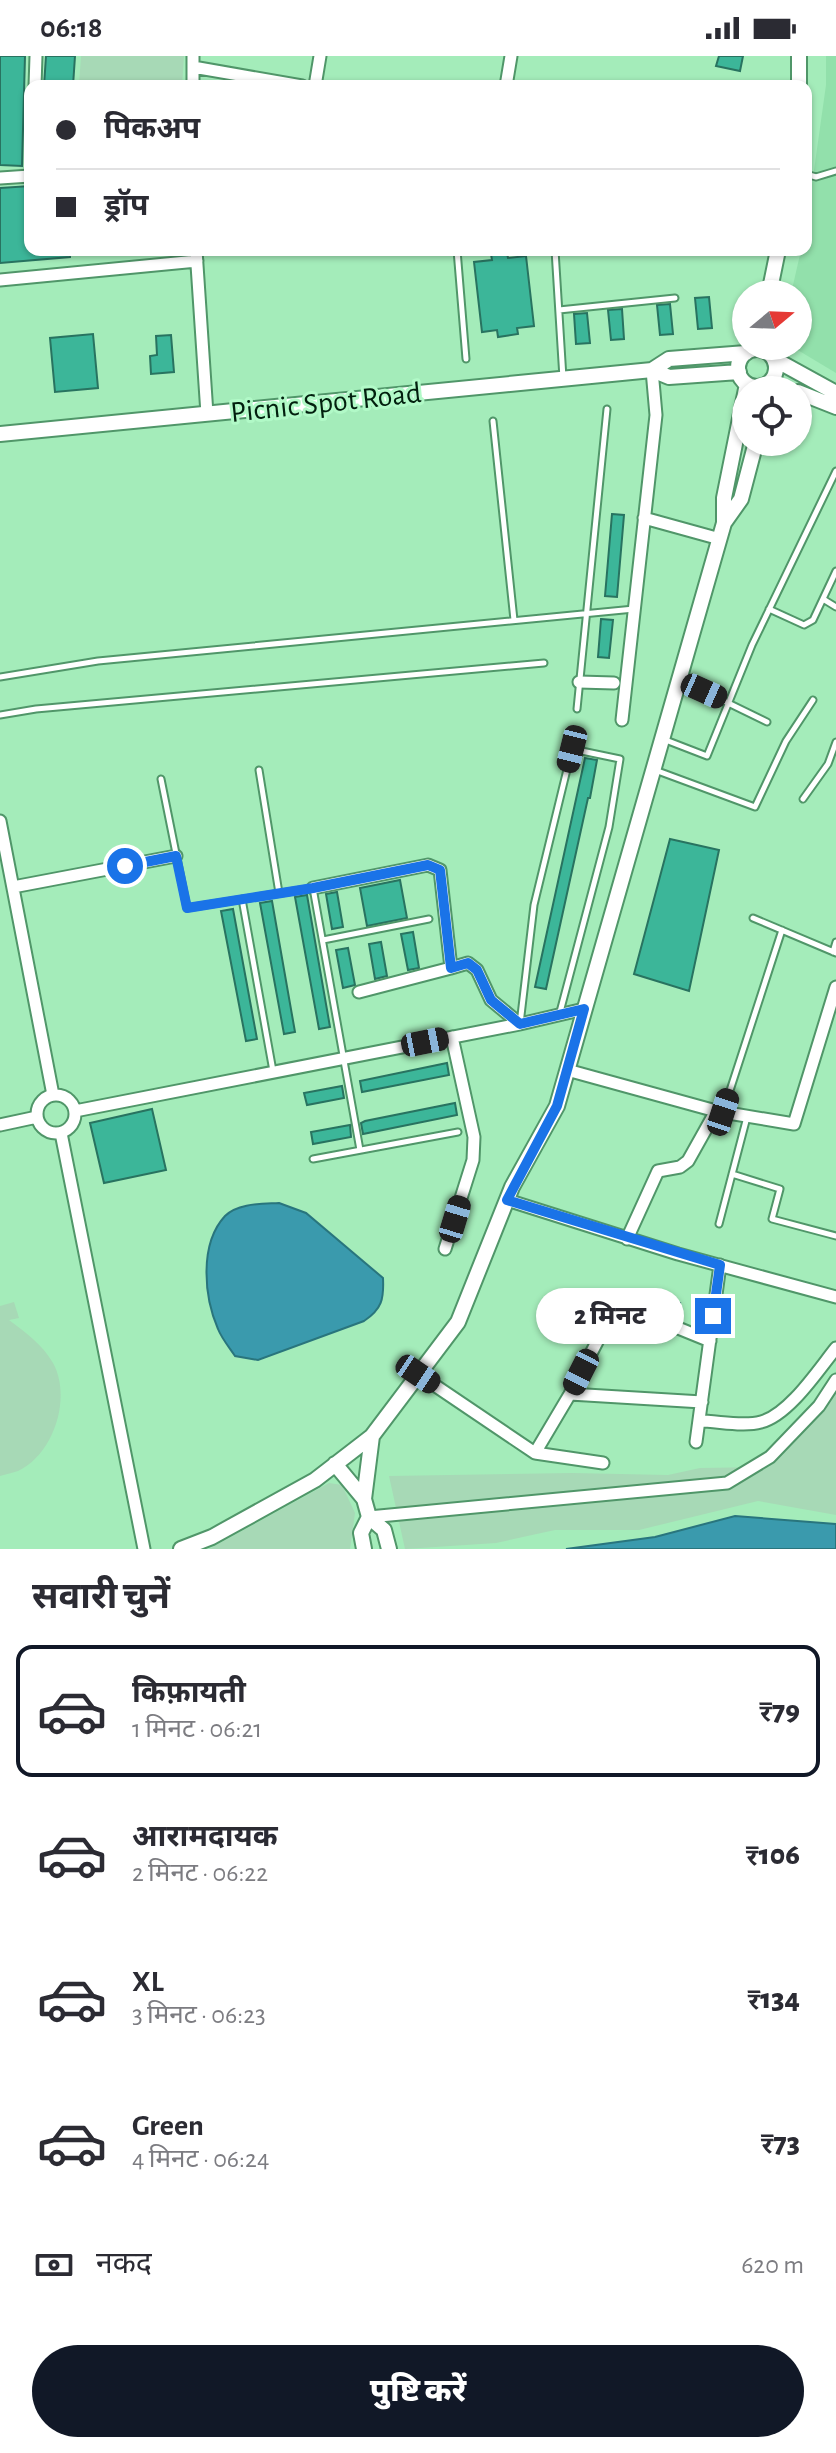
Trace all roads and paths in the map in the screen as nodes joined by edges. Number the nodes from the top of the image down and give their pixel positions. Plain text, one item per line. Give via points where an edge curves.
1 (36, 56) edge
2 (320, 56) edge
3 (511, 56) edge
4 (799, 56) edge
5 (193, 61) edge
6 (35, 80) edge
7 (276, 80) edge
8 (316, 80) edge
9 (507, 80) edge
10 (799, 80) edge
11 (836, 171) edge
12 (24, 176) edge
13 (812, 176) edge
14 (0, 178) edge
15 (189, 256) edge
16 (197, 256) edge
17 (457, 256) edge
18 (555, 256) edge
19 (777, 256) edge
20 (0, 280) edge
21 (772, 280) edge
22 (675, 298) dead end
23 (559, 310) junction
24 (732, 352) edge
25 (466, 359) dead end
26 (782, 360) edge
27 (652, 370) junction
28 (732, 378) edge
29 (563, 379) junction
30 (836, 393) edge
31 (812, 398) edge
32 (836, 407) edge
33 (607, 409) dead end
34 (207, 414) junction
35 (493, 421) dead end
36 (0, 434) edge
37 (732, 447) edge
38 (752, 456) edge
39 (836, 471) edge
40 (644, 518) junction
41 (724, 523) junction
42 (720, 539) junction
43 (836, 571) edge
44 (823, 599) junction
45 (836, 607) edge
46 (634, 609) junction
47 (769, 609) junction
48 (585, 614) junction
49 (514, 620) junction
50 (544, 663) dead end
51 (0, 677) edge
52 (679, 679) junction
53 (579, 682) junction
54 (614, 683) dead end
55 (813, 700) dead end
56 (729, 702) junction
57 (577, 709) dead end
58 (0, 715) edge
59 (622, 720) dead end
60 (767, 722) dead end
61 (662, 739) junction
62 (836, 742) edge
63 (828, 764) junction
64 (836, 765) edge
65 (654, 769) junction
66 (259, 770) dead end
67 (161, 779) dead end
68 (803, 799) dead end
69 (0, 821) edge
70 (176, 856) junction
71 (13, 887) junction
72 (313, 888) junction
73 (279, 893) junction
74 (242, 899) junction
75 (753, 918) dead end
76 (429, 919) dead end
77 (782, 930) junction
78 (323, 940) junction
79 (836, 942) edge
80 (835, 953) edge
81 (451, 968) junction
82 (836, 987) edge
83 (359, 992) dead end
84 (584, 1009) junction
85 (560, 1013) junction
86 (520, 1024) junction
87 (452, 1037) junction
88 (345, 1057) junction
89 (567, 1070) junction
90 (273, 1071) junction
91 (53, 1095) junction
92 (75, 1111) junction
93 (719, 1112) junction
94 (37, 1117) junction
95 (748, 1117) junction
96 (0, 1125) edge
97 (458, 1132) dead end
98 (61, 1133) junction
99 (360, 1150) junction
100 (313, 1159) dead end
101 (732, 1174) junction
102 (507, 1200) junction
103 (719, 1224) dead end
104 (836, 1236) edge
105 (627, 1239) junction
106 (445, 1249) dead end
107 (720, 1265) junction
108 (836, 1297) edge
109 (710, 1341) junction
110 (836, 1348) edge
111 (418, 1374) junction
112 (836, 1380) edge
113 (570, 1394) junction
114 (702, 1402) junction
115 (699, 1421) junction
116 (372, 1436) junction
117 (696, 1442) dead end
118 (535, 1453) junction
119 (603, 1463) dead end
120 (335, 1464) junction
121 (364, 1499) junction
122 (369, 1517) junction
123 (388, 1544) edge
124 (363, 1545) edge
125 (144, 1549) edge
126 (181, 1549) edge

1 - 6 street
2 - 8 street
3 - 9 street
4 - 10 street
5 - 7 street
11 - 13 lane
12 - 14 street
15 - 20 street
16 - 34 street
17 - 25 lane
18 - 23 lane
19 - 21 street
22 - 23 lane
23 - 29 lane
24 - 27 street, Picnic Spot Road via 669,359
26 - 30 street
27 - 28 street, Picnic Spot Road via 669,377
27 - 29 street, Picnic Spot Road
27 - 40 street via 656,415
29 - 34 street, Picnic Spot Road
31 - 32 street
33 - 48 lane
34 - 36 street, Picnic Spot Road
35 - 49 lane
37 - 41 street
38 - 41 street via 741,499
39 - 47 lane
40 - 42 street
40 - 46 street
41 - 42 street
42 - 52 street
43 - 44 lane
44 - 45 lane
44 - 47 lane via 813,620 804,625
46 - 48 lane
46 - 59 street
47 - 56 lane
48 - 49 lane
48 - 53 lane
49 - 51 lane via 98,661
50 - 58 lane
52 - 56 lane
52 - 61 street
53 - 54 street
53 - 57 lane
55 - 65 lane via 786,741 755,807
56 - 60 lane
56 - 61 lane via 707,756
61 - 65 street
62 - 63 lane
63 - 64 lane
63 - 68 lane
65 - 84 street
66 - 73 lane
67 - 70 lane
69 - 71 street
70 - 71 street
70 - 74 lane via 187,908
71 - 91 street
72 - 73 lane
72 - 78 lane
72 - 81 street via 428,865 440,870
73 - 74 lane
74 - 90 lane
75 - 77 lane
76 - 78 lane
77 - 80 lane
77 - 93 lane
78 - 88 lane
79 - 80 lane
81 - 83 street
81 - 86 street via 468,963 477,970 491,1000
82 - 95 street via 794,1124
84 - 85 street
84 - 89 street
85 - 86 street
85 - 86 lane via 609,827 620,759 572,749 534,905
86 - 87 street
87 - 88 street
87 - 106 street via 474,1137 473,1160
88 - 90 street
88 - 99 lane
89 - 93 street
89 - 102 street via 557,1106
90 - 92 street
91 - 92 street via 67,1099
91 - 94 street via 41,1103
92 - 98 street via 72,1125
93 - 95 street
93 - 105 street via 688,1161 658,1171
94 - 96 street
94 - 98 street via 45,1130
95 - 101 lane
97 - 99 lane
98 - 125 street
99 - 100 lane
101 - 103 lane
101 - 104 lane via 780,1189 772,1219
102 - 105 street
102 - 111 street via 458,1322
105 - 107 street
107 - 108 street
107 - 109 street
109 - 113 street via 619,1304
109 - 114 street
110 - 115 street via 768,1420
111 - 116 street
111 - 118 street
112 - 122 street via 819,1406 770,1457 727,1483
113 - 114 street
113 - 118 street
114 - 115 street
115 - 117 street
116 - 120 street
116 - 121 street
118 - 119 street
120 - 121 street
120 - 126 street via 212,1537
121 - 122 street
122 - 123 street via 384,1530
122 - 124 street via 361,1533

